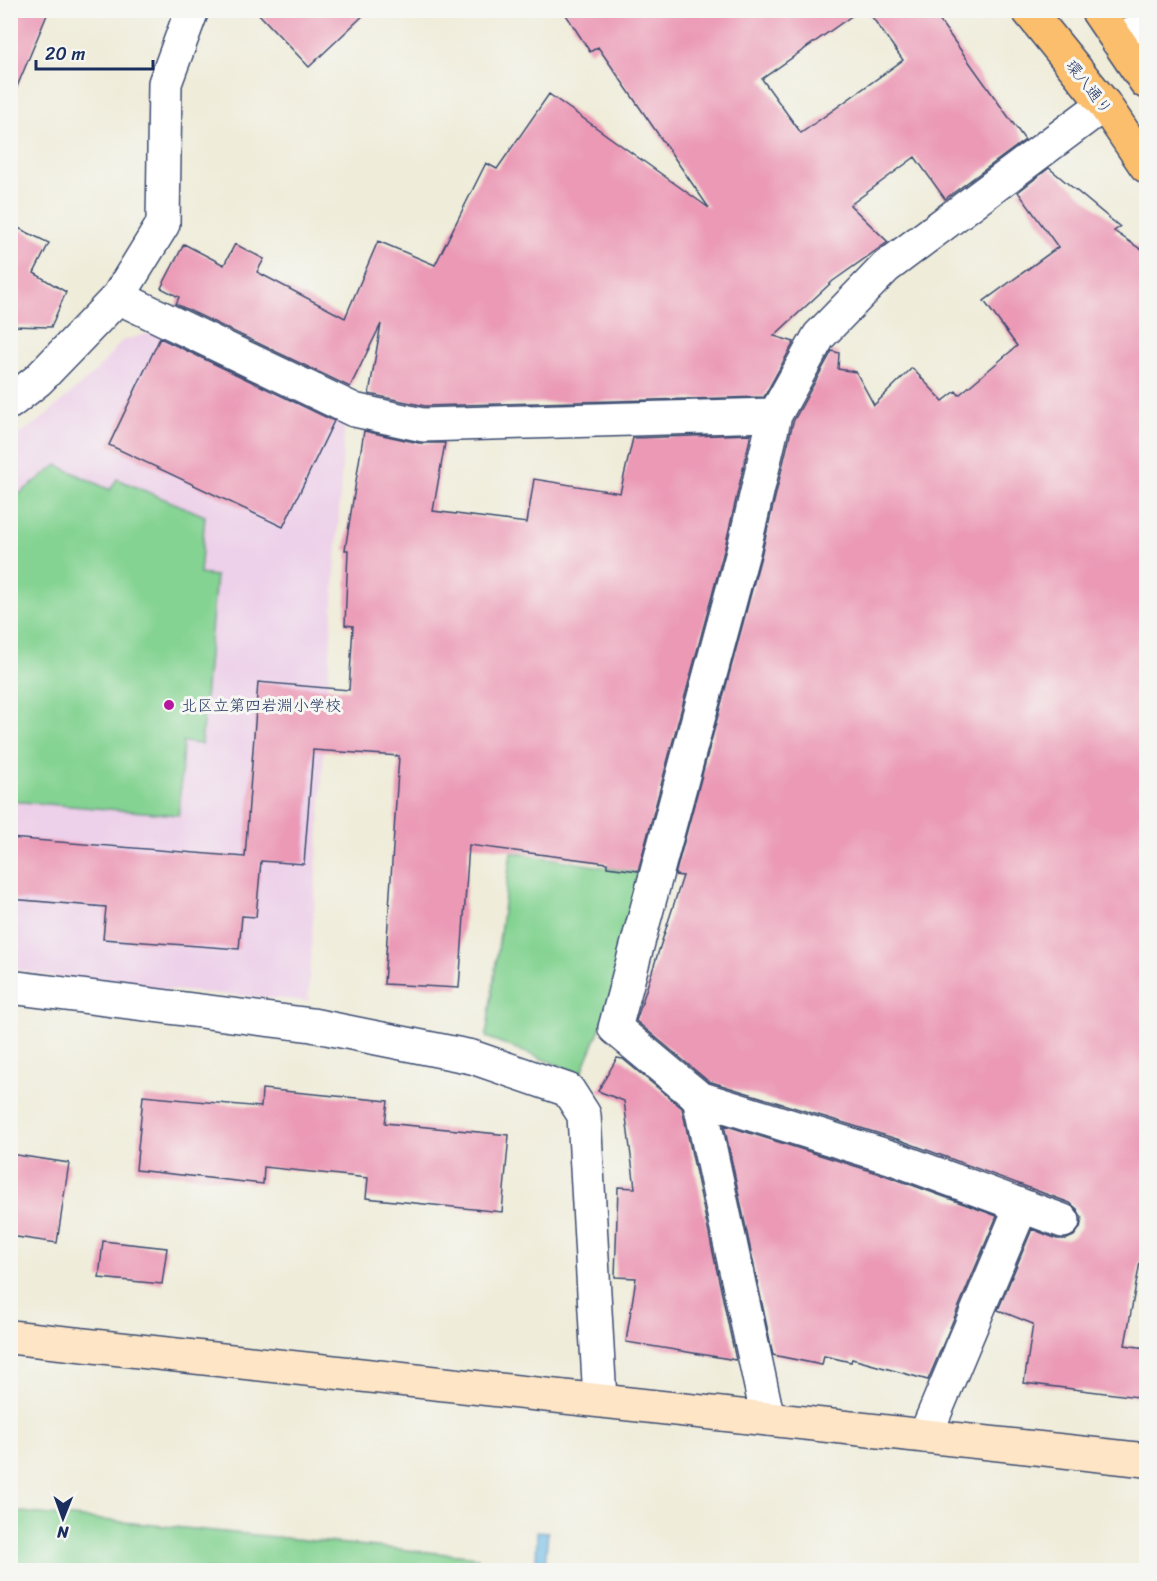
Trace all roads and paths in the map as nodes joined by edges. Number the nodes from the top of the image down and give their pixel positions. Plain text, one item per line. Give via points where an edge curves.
1 (192, 10) edge
2 (1028, 10) edge
3 (1097, 10) edge
4 (1136, 54) edge
5 (1098, 97) junction
6 (1146, 166) edge
7 (118, 297) junction
8 (10, 402) edge
9 (775, 415) junction
10 (10, 987) edge
11 (699, 1098) junction
12 (1021, 1207) junction
13 (1064, 1221) dead end
14 (10, 1337) edge
15 (600, 1400) junction
16 (768, 1419) junction
17 (925, 1436) junction
18 (1146, 1460) edge

1 - 7 street via 165,83 163,224
2 - 5 main road, 環八通り
3 - 4 main road
4 - 5 main road
5 - 6 main road, 環八通り
5 - 9 street via 886,267 819,336
7 - 8 street via 38,380
7 - 9 street via 354,410 423,425
9 - 11 street via 743,552 615,1028
10 - 15 street via 312,1025 472,1057 568,1090 584,1114
11 - 12 street via 893,1158
11 - 16 street
12 - 13 street
12 - 17 street
14 - 15 street
15 - 16 street
16 - 17 street
17 - 18 street

